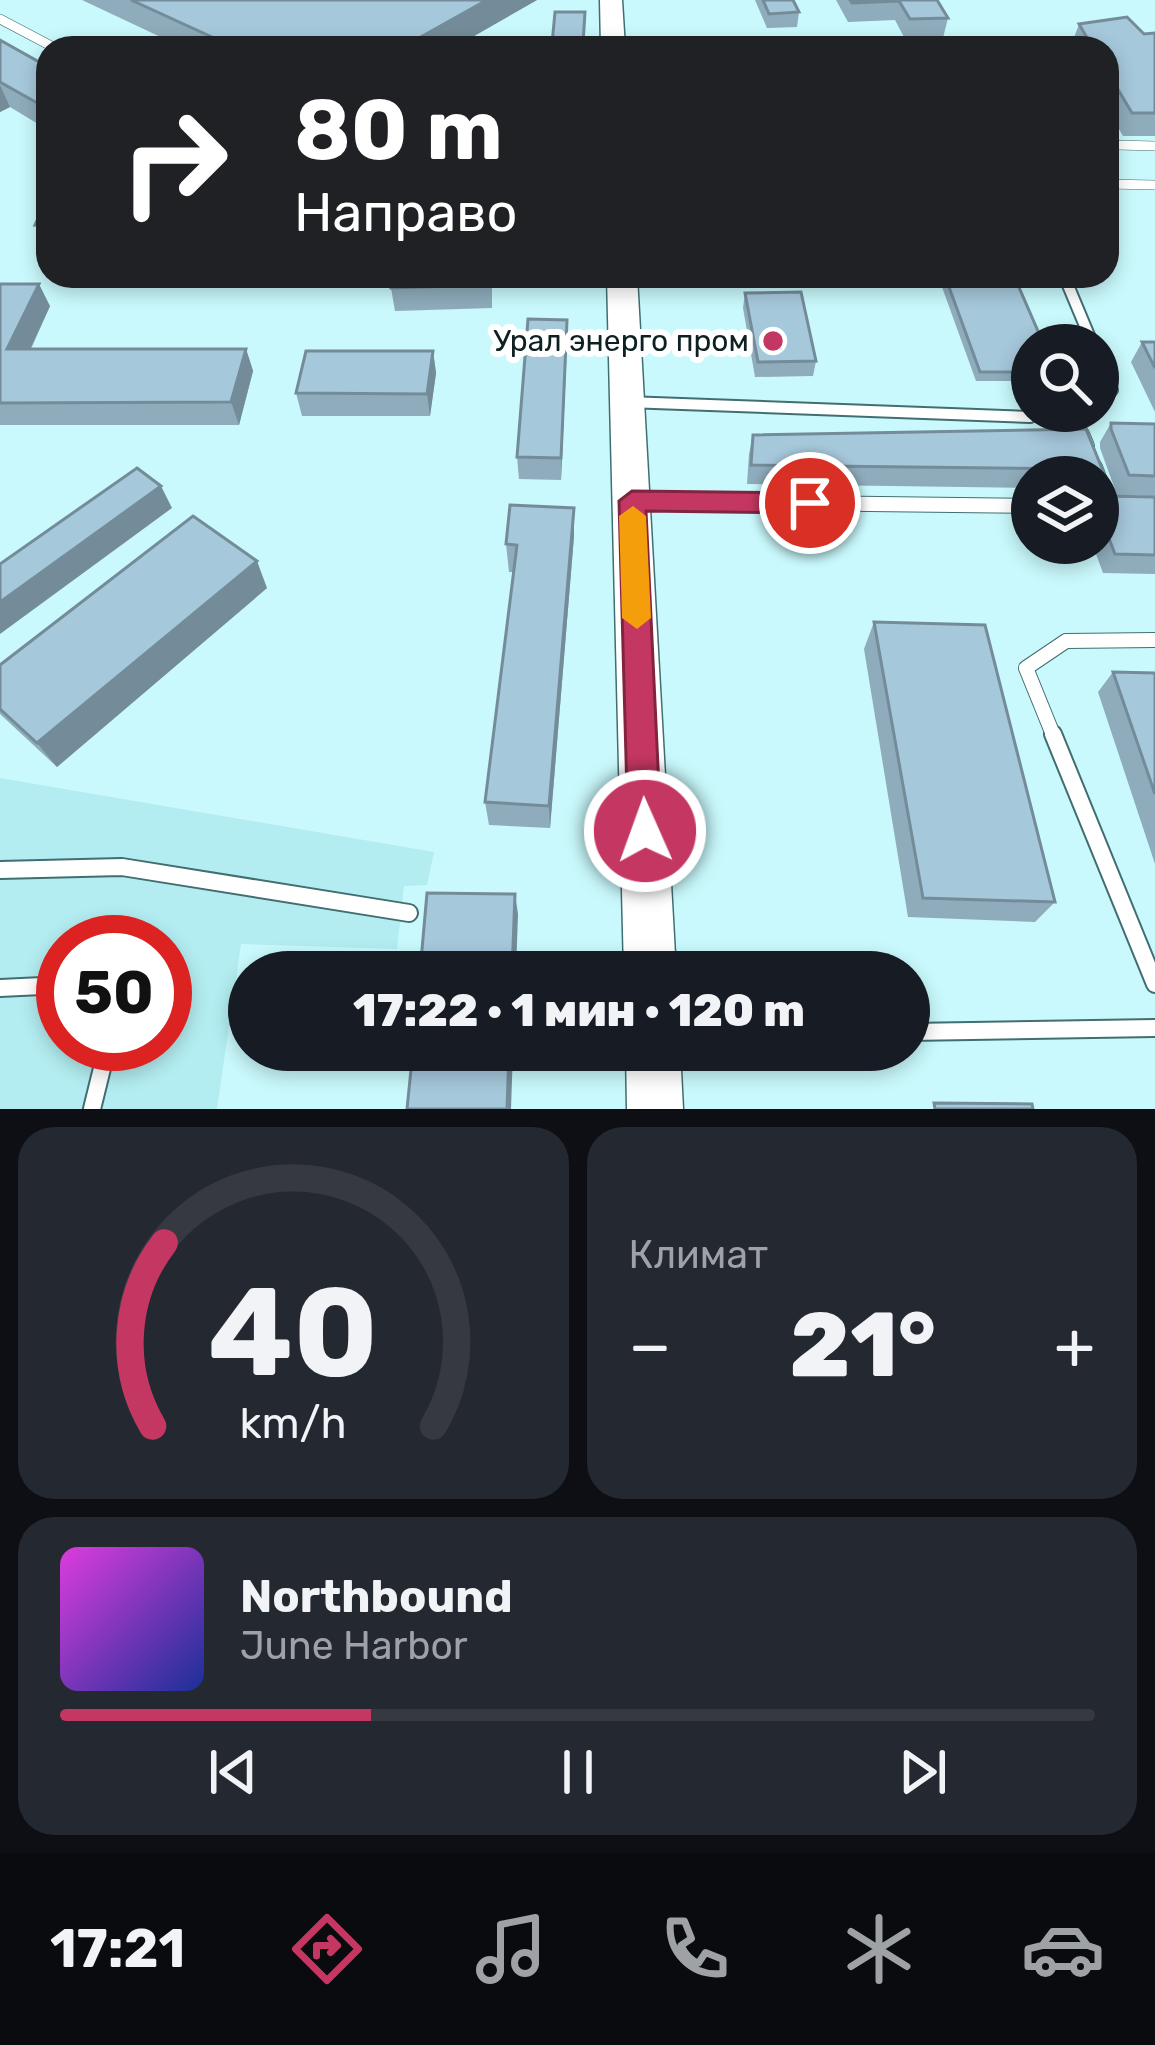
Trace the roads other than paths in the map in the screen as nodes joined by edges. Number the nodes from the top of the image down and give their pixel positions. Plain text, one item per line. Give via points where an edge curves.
1 (611, 0) edge
2 (0, 20) edge
3 (612, 36) edge
4 (36, 38) edge
5 (1119, 145) edge
6 (1155, 146) edge
7 (1119, 184) edge
8 (1155, 185) edge
9 (622, 288) edge
10 (1069, 288) edge
11 (1084, 324) edge
12 (627, 402) junction
13 (1011, 416) edge
14 (632, 501) junction
15 (1011, 506) edge
16 (1119, 506) edge
17 (1132, 506) edge
18 (1155, 640) edge
19 (0, 870) edge
20 (409, 914) dead end
21 (649, 951) edge
22 (1155, 984) edge
23 (36, 986) edge
24 (0, 988) edge
25 (1155, 1028) edge
26 (930, 1032) edge
27 (101, 1071) edge
28 (654, 1071) edge
29 (92, 1109) edge
30 (655, 1109) edge

1 - 3 main road
2 - 4 lane
5 - 6 lane
7 - 8 lane
9 - 12 main road
10 - 11 lane
12 - 13 lane
12 - 14 main road
14 - 15 lane
14 - 21 main road
16 - 17 lane
18 - 22 lane via 1066,641 1026,668
19 - 20 lane via 122,867
23 - 24 lane
25 - 26 lane
27 - 29 lane
28 - 30 main road

